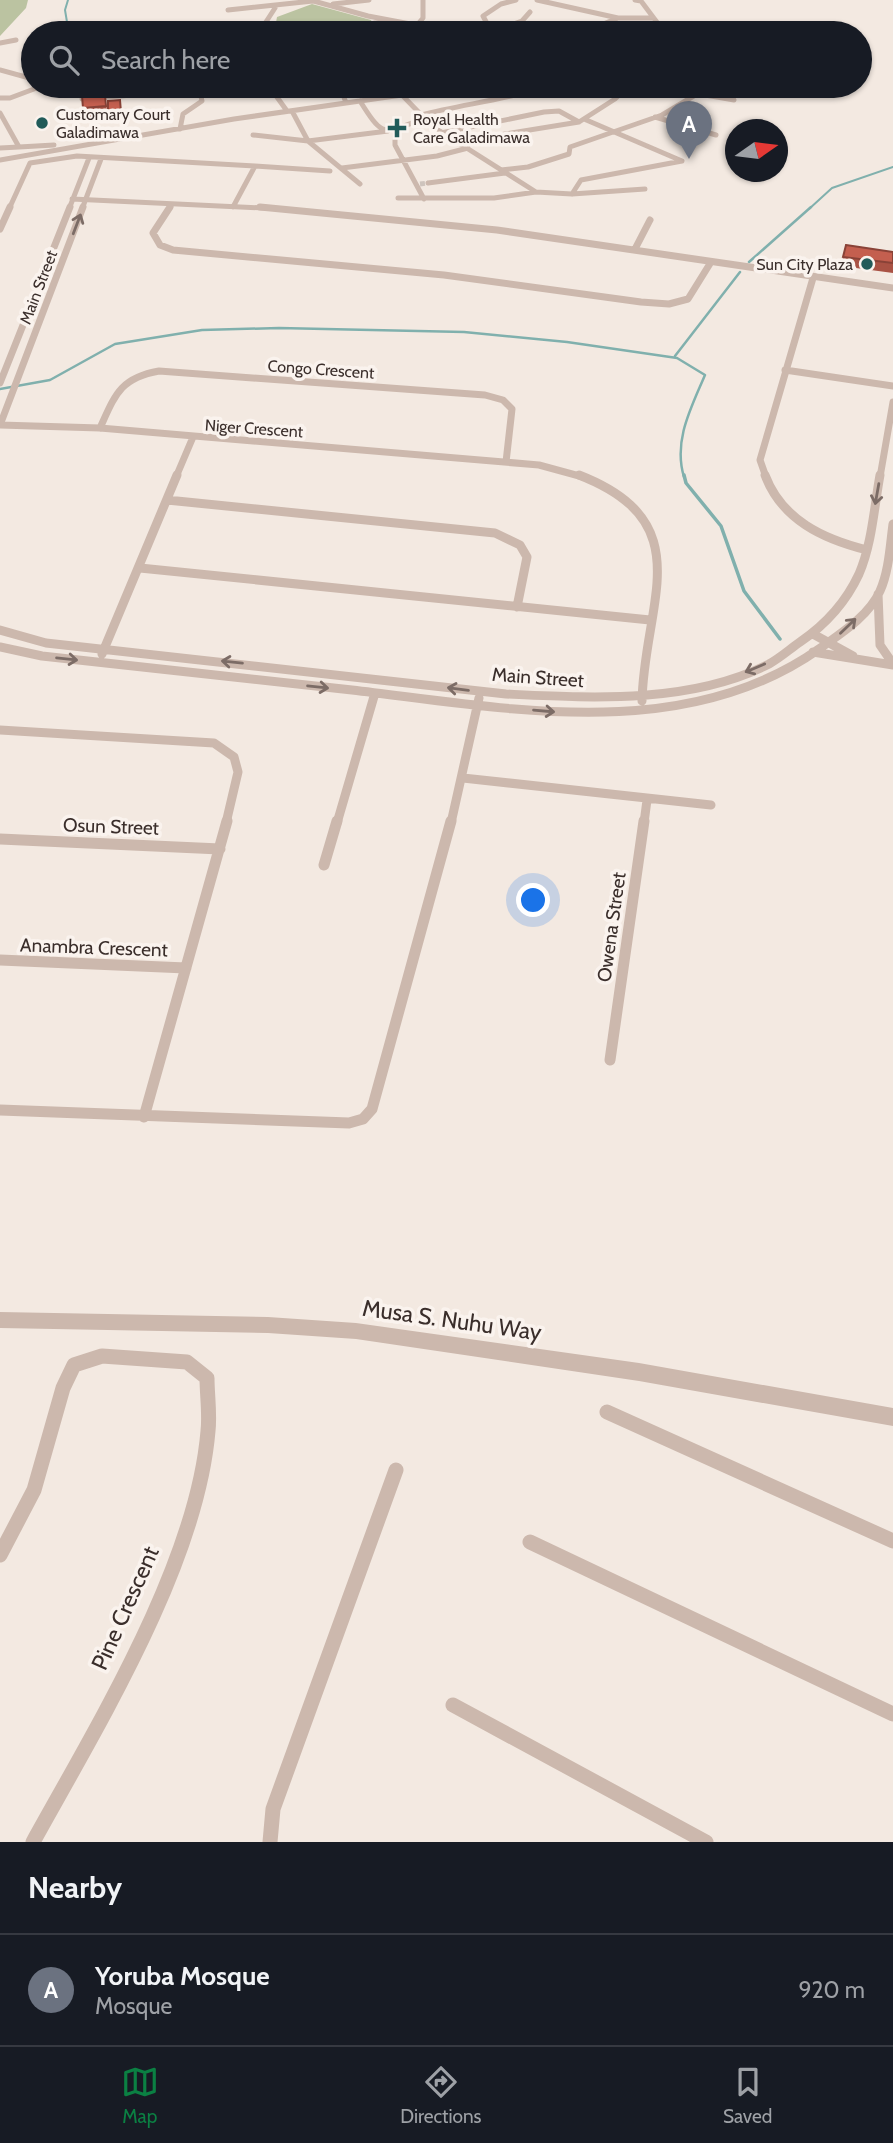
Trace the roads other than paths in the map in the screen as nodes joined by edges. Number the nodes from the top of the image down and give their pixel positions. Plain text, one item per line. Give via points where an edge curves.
1 (240, 0) edge
2 (311, 0) edge
3 (369, 0) edge
4 (423, 0) edge
5 (516, 0) edge
6 (537, 0) edge
7 (635, 0) edge
8 (641, 0) edge
9 (327, 5) junction
10 (245, 8) junction
11 (275, 8) junction
12 (228, 10) dead end
13 (530, 12) dead end
14 (618, 18) junction
15 (653, 18) junction
16 (389, 20) junction
17 (267, 21) edge
18 (385, 21) edge
19 (396, 21) edge
20 (421, 21) edge
21 (486, 21) edge
22 (522, 21) edge
23 (611, 21) edge
24 (655, 21) edge
25 (16, 40) dead end
26 (0, 43) edge
27 (0, 72) edge
28 (21, 76) edge
29 (21, 94) edge
30 (10, 98) junction
31 (99, 98) edge
32 (202, 98) edge
33 (279, 98) edge
34 (344, 98) edge
35 (381, 98) edge
36 (405, 98) edge
37 (503, 98) edge
38 (565, 98) edge
39 (616, 98) edge
40 (693, 98) edge
41 (722, 98) edge
42 (0, 99) edge
43 (82, 99) edge
44 (734, 100) dead end
45 (360, 101) junction
46 (346, 103) junction
47 (0, 111) edge
48 (290, 111) junction
49 (559, 111) junction
50 (422, 117) junction
51 (655, 117) junction
52 (582, 120) junction
53 (180, 129) junction
54 (614, 130) junction
55 (389, 132) junction
56 (441, 133) junction
57 (254, 135) dead end
58 (716, 135) dead end
59 (395, 140) junction
60 (308, 141) junction
61 (19, 147) junction
62 (70, 147) junction
63 (466, 147) junction
64 (0, 148) edge
65 (89, 158) junction
66 (101, 159) junction
67 (1, 160) edge
68 (403, 161) junction
69 (255, 166) junction
70 (342, 168) junction
71 (330, 171) dead end
72 (503, 171) junction
73 (428, 183) tunnel mouth
74 (360, 184) dead end
75 (645, 189) dead end
76 (536, 192) junction
77 (572, 194) junction
78 (398, 198) dead end
79 (424, 199) junction
80 (72, 200) junction
81 (87, 200) junction
82 (172, 204) junction
83 (233, 207) junction
84 (650, 220) dead end
85 (0, 229) edge
86 (635, 249) junction
87 (711, 262) junction
88 (813, 278) junction
89 (893, 288) edge
90 (4, 362) edge
91 (25, 362) junction
92 (785, 370) junction
93 (0, 383) edge
94 (893, 386) edge
95 (893, 402) edge
96 (0, 425) edge
97 (100, 428) junction
98 (193, 438) junction
99 (506, 462) junction
100 (167, 500) junction
101 (893, 524) edge
102 (867, 550) junction
103 (140, 568) junction
104 (878, 594) junction
105 (517, 607) junction
106 (650, 620) junction
107 (0, 630) edge
108 (813, 634) junction
109 (831, 642) junction
110 (0, 647) edge
111 (799, 647) junction
112 (105, 650) junction
113 (816, 653) junction
114 (856, 657) junction
115 (98, 662) junction
116 (893, 664) edge
117 (481, 691) junction
118 (374, 693) junction
119 (642, 696) junction
120 (477, 705) junction
121 (642, 711) junction
122 (0, 730) edge
123 (463, 778) junction
124 (647, 800) junction
125 (711, 806) dead end
126 (0, 839) edge
127 (220, 849) junction
128 (324, 865) dead end
129 (0, 960) edge
130 (186, 968) junction
131 (610, 1060) dead end
132 (0, 1110) edge
133 (144, 1117) junction
134 (0, 1320) edge
135 (607, 1412) dead end
136 (893, 1417) edge
137 (396, 1470) dead end
138 (892, 1540) edge
139 (530, 1542) dead end
140 (0, 1555) edge
141 (453, 1705) dead end
142 (893, 1714) edge
143 (269, 1841) edge
144 (33, 1842) edge
145 (706, 1842) edge

1 - 10 street
2 - 9 street
2 - 11 street
3 - 9 street
4 - 20 street
5 - 21 street via 500,4 483,16
6 - 14 street
7 - 8 street
8 - 15 street
9 - 16 street
10 - 11 street
10 - 12 street
11 - 17 street
13 - 22 street
14 - 15 street
14 - 23 street
15 - 24 street
16 - 18 street
16 - 19 street
25 - 26 street
27 - 28 street
29 - 30 street
30 - 42 street
30 - 47 street
31 - 43 street
32 - 53 street via 183,114
33 - 48 street
34 - 46 street
35 - 45 street
36 - 50 street
37 - 50 street
38 - 49 street
39 - 52 street
40 - 51 street
41 - 44 street
45 - 46 street
45 - 55 street via 371,121
46 - 48 street
47 - 61 street
48 - 53 street
48 - 60 street
49 - 52 street
49 - 56 street
50 - 55 street
50 - 56 street
51 - 54 street
51 - 58 street
52 - 54 street
52 - 63 street via 505,134
53 - 62 street
54 - 72 street via 570,147 569,154 558,159
54 - 77 street via 681,162 581,180
55 - 59 street
55 - 59 street
55 - 60 street
56 - 63 street
57 - 60 street
59 - 68 street
60 - 70 street
61 - 62 street
61 - 64 street
62 - 67 street
63 - 68 street
63 - 72 street
65 - 66 street
65 - 80 street, Main Street
65 - 85 street via 30,163
66 - 69 street
66 - 81 street, Main Street
68 - 70 street
68 - 79 street
69 - 71 street
69 - 83 street
70 - 74 street
72 - 73 street
72 - 76 street
75 - 77 street
76 - 77 street
76 - 79 street
78 - 79 street
80 - 81 street
80 - 90 street, Main Street
81 - 82 street
91 -> 81 street, Main Street
82 - 83 street
82 - 87 street via 153,233 160,246 173,250 432,274 641,302 669,304 688,299
83 - 86 street via 468,228
84 - 86 street
86 - 87 street
87 - 88 street
88 - 89 street
88 - 92 street
90 - 91 street
90 - 93 street, Main Street
91 - 96 street, Main Street
92 - 94 street
92 - 102 street via 760,460 762,468 799,523 821,536
95 -> 102 street, Main Street
96 - 97 street, Niger Crescent
97 - 98 street, Niger Crescent
97 - 99 street, Congo Crescent via 125,381 159,371 485,395 503,400 512,409
98 - 99 street, Niger Crescent
98 - 100 street
99 - 106 street, Niger Crescent via 578,474 611,489 637,509 651,529 658,557
100 - 103 street
100 - 105 street via 495,533 520,545 527,557
101 - 104 street
102 - 108 street, Main Street via 850,592
103 - 105 street
103 - 112 street
109 -> 104 street, Main Street
104 - 116 street via 880,645
105 - 106 street
106 - 119 street, Niger Crescent
107 - 112 street, Main Street via 27,640
108 - 109 street
108 - 111 street, Main Street
109 - 113 street, Main Street
109 - 114 street
110 -> 115 street, Main Street
111 - 113 street
111 -> 119 street, Main Street via 728,678
112 - 115 street
117 -> 112 street, Main Street
113 - 114 street
113 - 121 street, Main Street via 734,691
114 - 116 street
115 -> 118 street, Main Street
117 - 119 street, Main Street via 565,698
117 - 120 street
118 - 120 street, Main Street
118 - 128 street
119 - 121 street, Niger Crescent
120 -> 121 street, Main Street via 575,714
120 - 123 street
122 - 127 street via 214,743 225,748 234,757 238,772
123 - 124 street
123 - 133 street via 372,1109 363,1119 349,1123
124 - 125 street
124 - 131 street, Owena Street
126 - 127 street, Osun Street
127 - 130 street
129 - 130 street, Anambra Crescent
130 - 133 street
132 - 133 street
134 - 136 street, Musa S. Nuhu Way via 356,1331 639,1372
135 - 138 street
137 - 143 street via 273,1809
139 - 142 street
140 - 144 street, Pine Crescent via 34,1490 74,1365 102,1356 187,1362 207,1378 211,1401 195,1495 157,1602
141 - 145 street

